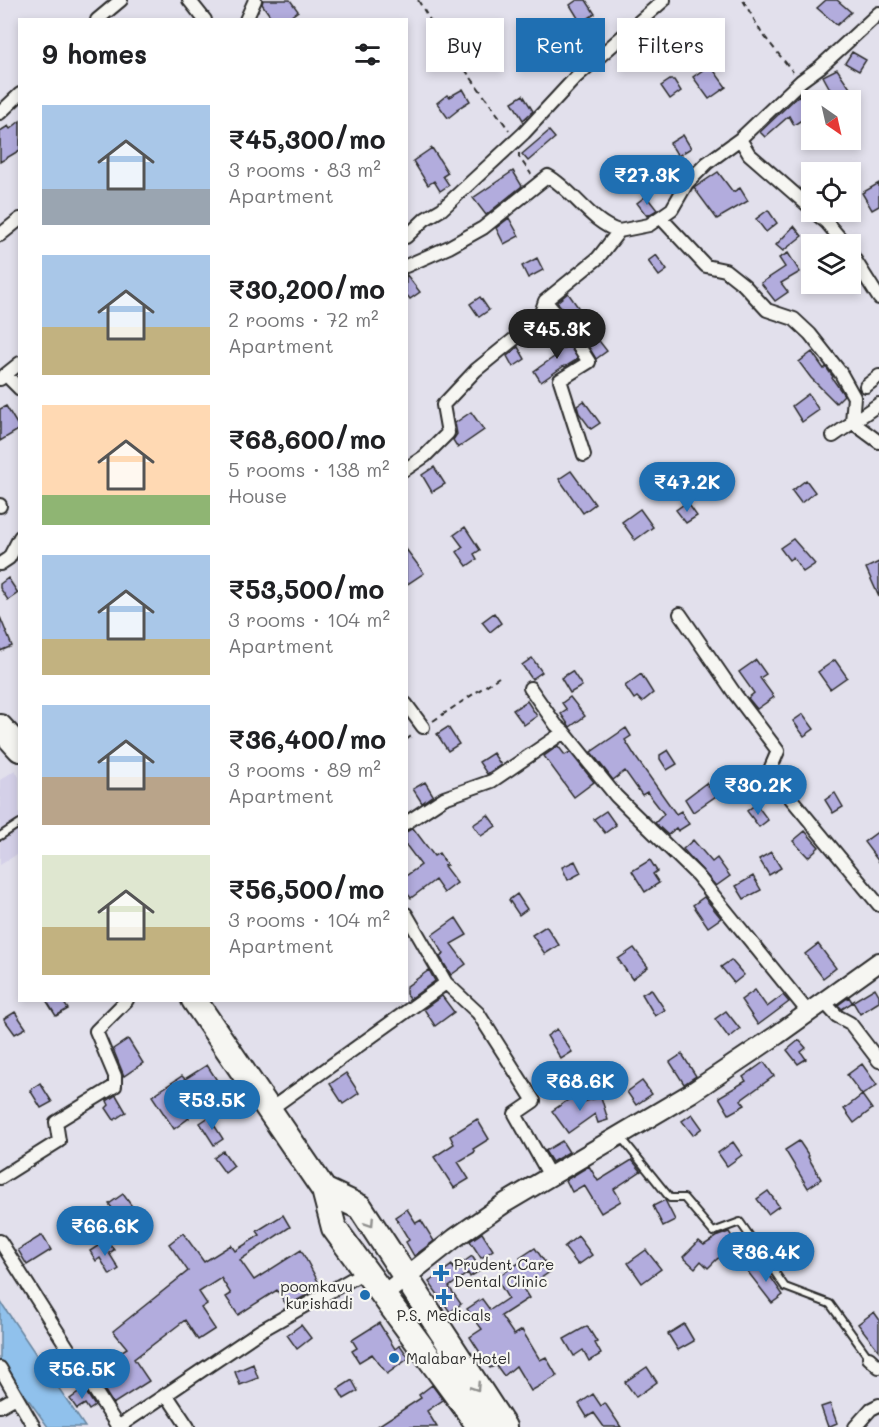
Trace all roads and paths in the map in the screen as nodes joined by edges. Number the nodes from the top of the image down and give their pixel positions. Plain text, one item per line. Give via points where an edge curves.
1 (121, 0) edge
2 (189, 0) edge
3 (255, 0) edge
4 (418, 0) edge
5 (664, 0) edge
6 (743, 0) edge
7 (879, 13) edge
8 (100, 18) edge
9 (203, 18) edge
10 (247, 18) edge
11 (801, 81) junction
12 (18, 96) edge
13 (0, 113) edge
14 (740, 139) junction
15 (516, 141) junction
16 (537, 184) junction
17 (801, 200) edge
18 (661, 218) junction
19 (18, 221) edge
20 (826, 222) edge
21 (619, 231) junction
22 (836, 234) edge
23 (0, 235) edge
24 (408, 235) edge
25 (408, 265) edge
26 (861, 269) edge
27 (879, 298) edge
28 (545, 301) junction
29 (18, 365) edge
30 (879, 376) edge
31 (3, 377) edge
32 (866, 386) dead end
33 (18, 388) edge
34 (879, 404) edge
35 (852, 422) junction
36 (833, 436) dead end
37 (879, 442) edge
38 (584, 455) dead end
39 (408, 468) edge
40 (18, 541) edge
41 (0, 564) edge
42 (680, 614) dead end
43 (499, 677) dead end
44 (530, 688) dead end
45 (408, 707) edge
46 (0, 727) edge
47 (423, 728) junction
48 (564, 732) junction
49 (408, 739) edge
50 (18, 747) edge
51 (408, 822) edge
52 (18, 824) edge
53 (0, 836) edge
54 (879, 905) edge
55 (408, 917) edge
56 (879, 962) edge
57 (446, 983) junction
58 (125, 1002) edge
59 (195, 1002) edge
60 (824, 1002) junction
61 (808, 1012) junction
62 (879, 1061) edge
63 (269, 1110) junction
64 (620, 1136) junction
65 (550, 1176) junction
66 (0, 1178) edge
67 (324, 1190) junction
68 (0, 1241) edge
69 (366, 1271) junction
70 (406, 1278) junction
71 (383, 1295) junction
72 (874, 1363) edge
73 (0, 1368) edge
74 (166, 1394) junction
75 (16, 1396) junction
76 (0, 1406) edge
77 (879, 1406) edge
78 (34, 1427) edge
79 (118, 1427) edge
80 (188, 1427) edge
81 (480, 1427) edge
82 (504, 1427) edge
83 (855, 1427) edge

1 - 8 street
2 - 9 street
3 - 10 street
4 - 15 path
5 - 15 street via 576,77
6 - 11 path via 760,32
7 - 11 street
11 - 14 street
12 - 13 street
14 - 17 street via 749,154
14 - 18 street via 707,163
15 - 16 path via 520,146 519,157
15 - 24 street
16 - 21 street via 548,176 559,182 607,228
16 - 25 street via 483,228
18 - 21 street via 650,225
18 - 35 street via 706,266 725,270 767,310 794,319 810,334 854,397
19 - 23 street
20 - 22 street
21 - 28 street via 598,258
26 - 27 street
28 - 38 street via 589,363 561,380
28 - 39 street via 539,319 476,370 443,405 448,433
29 - 31 street
30 - 32 street
31 - 33 street
34 - 35 street
35 - 36 street
35 - 37 street
40 - 41 street via 9,558
42 - 54 street via 778,751 769,772
43 - 47 path
44 - 48 street
45 - 47 street
46 - 50 highway
47 - 49 path
48 - 51 street via 492,781 444,798
48 - 61 street via 616,796 697,875
52 - 53 lane
55 - 57 street
56 - 60 street
57 - 63 street
57 - 65 street via 478,1013 534,1101 515,1114
58 - 66 street via 96,1031 115,1076 115,1086 56,1122 59,1141
59 - 63 highway
60 - 61 street
60 - 62 street via 850,1023
61 - 64 street via 691,1093
63 - 67 highway
64 - 65 street
64 - 72 lane via 670,1198 684,1198 713,1232 740,1222 785,1287 830,1304
65 - 70 street via 455,1238
67 - 69 highway via 334,1228
67 -> 70 highway via 360,1207
68 - 79 street
69 - 71 highway
69 - 74 street via 260,1331
70 - 71 street
70 -> 82 highway
71 - 81 highway
73 - 75 street
74 - 79 street
74 - 80 street
75 - 76 street
75 - 78 street
77 - 83 street via 871,1409

